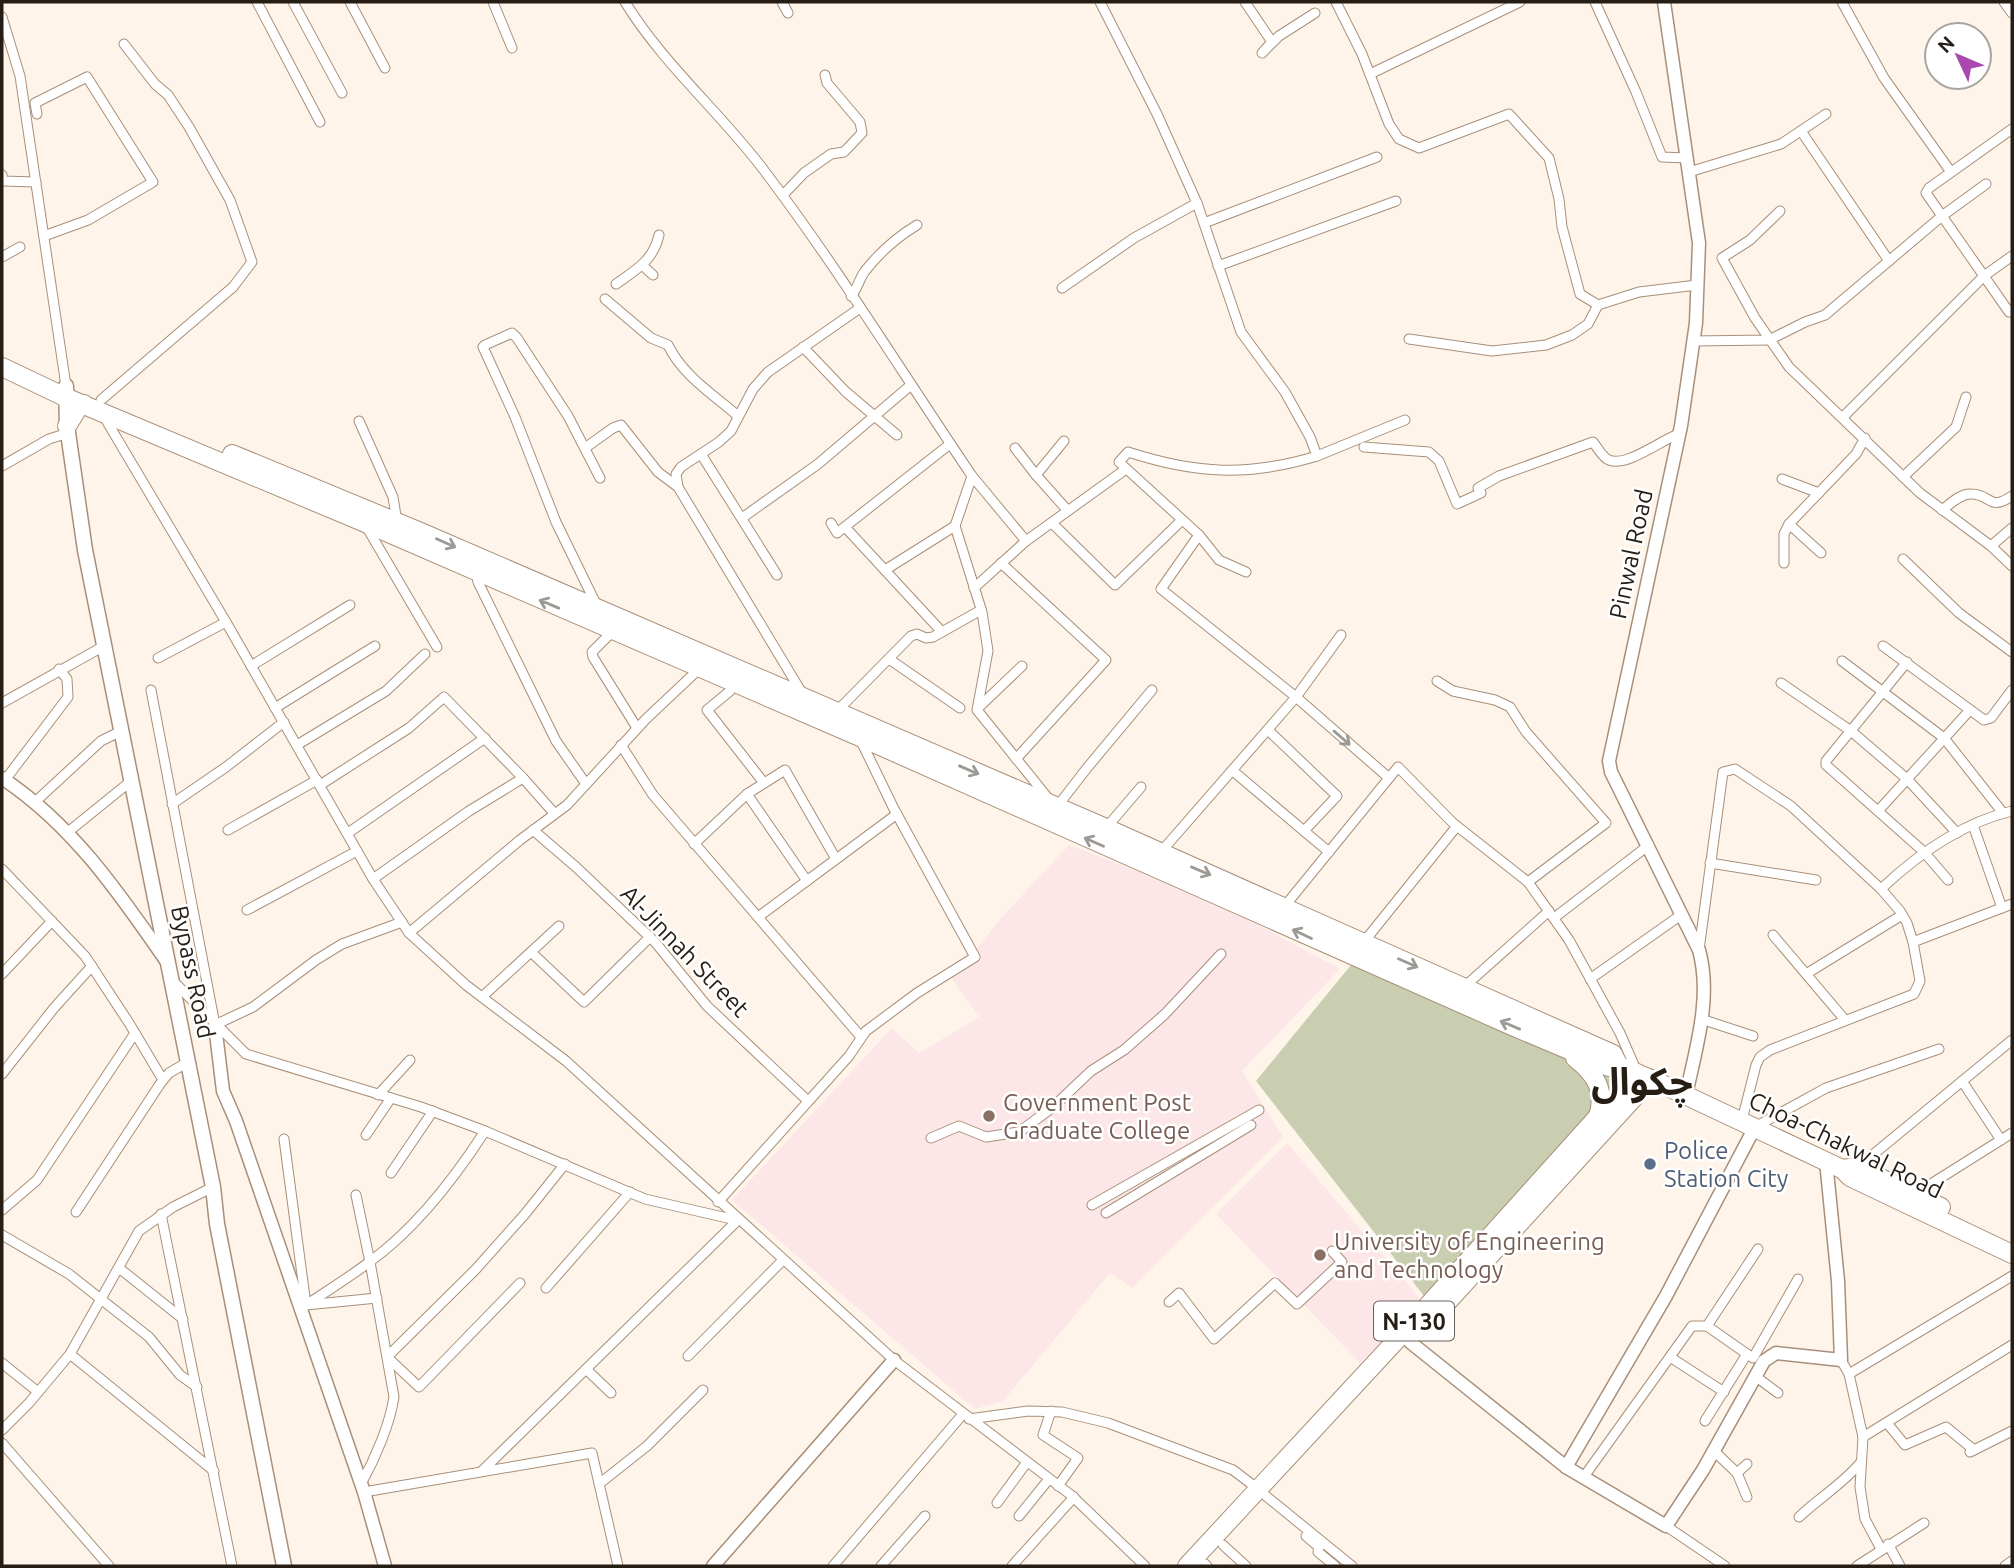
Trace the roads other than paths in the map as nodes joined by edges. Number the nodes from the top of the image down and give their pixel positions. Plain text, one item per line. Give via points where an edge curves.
1 (257, 2) edge
2 (293, 2) edge
3 (351, 2) edge
4 (493, 2) edge
5 (625, 2) edge
6 (782, 2) edge
7 (1100, 2) edge
8 (1245, 2) edge
9 (1336, 2) edge
10 (1520, 2) edge
11 (1595, 2) edge
12 (1664, 2) edge
13 (1842, 2) edge
14 (2004, 2) edge
15 (788, 13) dead end
16 (1315, 13) dead end
17 (2012, 13) edge
18 (2, 17) edge
19 (124, 44) dead end
20 (512, 48) dead end
21 (385, 68) dead end
22 (1370, 74) junction
23 (825, 75) dead end
24 (342, 93) dead end
25 (37, 114) dead end
26 (1826, 114) dead end
27 (320, 122) dead end
28 (2012, 129) edge
29 (1801, 131) junction
30 (1377, 157) dead end
31 (1687, 158) junction
32 (1689, 172) junction
33 (1951, 172) junction
34 (2, 175) edge
35 (2, 181) edge
36 (36, 182) junction
37 (1986, 184) dead end
38 (783, 195) junction
39 (1396, 201) dead end
40 (1197, 203) junction
41 (1780, 211) dead end
42 (1941, 216) junction
43 (1204, 223) junction
44 (917, 225) dead end
45 (659, 235) dead end
46 (44, 236) junction
47 (20, 247) dead end
48 (2012, 256) edge
49 (2, 257) edge
50 (1889, 261) junction
51 (642, 265) junction
52 (1218, 266) junction
53 (653, 275) dead end
54 (1984, 276) junction
55 (616, 284) dead end
56 (1697, 285) junction
57 (1062, 288) dead end
58 (852, 296) junction
59 (605, 299) dead end
60 (1598, 305) junction
61 (860, 308) junction
62 (2012, 310) edge
63 (1409, 339) dead end
64 (1769, 340) junction
65 (1693, 341) junction
66 (803, 347) junction
67 (2, 354) edge
68 (2, 367) edge
69 (911, 385) junction
70 (65, 392) junction
71 (1966, 397) dead end
72 (95, 405) junction
73 (738, 416) junction
74 (874, 416) junction
75 (1843, 417) junction
76 (1405, 420) dead end
77 (359, 421) dead end
78 (67, 430) junction
79 (1679, 434) junction
80 (897, 435) dead end
81 (1865, 438) junction
82 (1064, 441) dead end
83 (950, 444) junction
84 (1364, 447) dead end
85 (585, 448) junction
86 (1015, 448) dead end
87 (701, 454) junction
88 (1317, 456) junction
89 (2, 466) edge
90 (1126, 469) junction
91 (1036, 475) junction
92 (972, 476) junction
93 (1903, 477) junction
94 (600, 478) dead end
95 (1782, 479) dead end
96 (678, 487) junction
97 (1819, 493) junction
98 (2012, 496) edge
99 (1942, 510) junction
100 (1068, 511) junction
101 (742, 518) junction
102 (1182, 520) junction
103 (363, 522) junction
104 (397, 522) junction
105 (831, 523) dead end
106 (1052, 523) junction
107 (1789, 524) junction
108 (955, 526) junction
109 (845, 527) junction
110 (2012, 528) edge
111 (1199, 535) junction
112 (1026, 541) junction
113 (1991, 546) junction
114 (1821, 553) dead end
115 (1903, 559) dead end
116 (1784, 563) dead end
117 (1001, 564) junction
118 (2012, 566) edge
119 (886, 570) junction
120 (476, 572) junction
121 (1245, 572) dead end
122 (777, 575) dead end
123 (974, 588) junction
124 (350, 605) dead end
125 (981, 610) junction
126 (600, 611) junction
127 (226, 622) junction
128 (612, 631) junction
129 (942, 632) junction
130 (1341, 635) dead end
131 (104, 646) junction
132 (375, 646) dead end
133 (1882, 646) dead end
134 (437, 647) dead end
135 (2012, 652) edge
136 (425, 654) dead end
137 (158, 658) dead end
138 (889, 659) junction
139 (1842, 662) dead end
140 (1907, 662) junction
141 (251, 666) junction
142 (1022, 666) dead end
143 (59, 669) junction
144 (699, 669) junction
145 (1437, 681) dead end
146 (1781, 683) dead end
147 (151, 690) dead end
148 (1152, 690) dead end
149 (2012, 690) edge
150 (730, 691) dead end
151 (1882, 691) junction
152 (1296, 697) junction
153 (807, 701) junction
154 (2, 703) edge
155 (275, 708) junction
156 (960, 708) dead end
157 (977, 709) junction
158 (1970, 709) junction
159 (836, 713) junction
160 (284, 722) junction
161 (637, 728) junction
162 (1268, 730) junction
163 (121, 731) junction
164 (1851, 731) junction
165 (860, 737) junction
166 (485, 738) junction
167 (1944, 738) junction
168 (297, 745) junction
169 (621, 745) junction
170 (1016, 759) junction
171 (1233, 771) junction
172 (523, 778) junction
173 (1389, 778) junction
174 (4, 779) edge
175 (1907, 779) junction
176 (131, 781) junction
177 (318, 782) junction
178 (764, 783) junction
179 (586, 784) junction
180 (1141, 788) dead end
181 (747, 794) junction
182 (35, 802) junction
183 (172, 804) junction
184 (1056, 808) junction
185 (1878, 811) junction
186 (2008, 812) edge
187 (554, 813) junction
188 (897, 814) junction
189 (1973, 825) junction
190 (1457, 826) junction
191 (1106, 828) junction
192 (228, 830) dead end
193 (533, 830) junction
194 (1304, 831) junction
195 (68, 832) junction
196 (348, 833) junction
197 (1957, 833) junction
198 (694, 844) junction
199 (1649, 845) junction
200 (358, 851) junction
201 (1329, 852) junction
202 (1924, 852) junction
203 (1160, 853) junction
204 (836, 859) junction
205 (1710, 863) junction
206 (3, 873) edge
207 (373, 879) junction
208 (1816, 880) dead end
209 (1948, 880) dead end
210 (807, 881) junction
211 (1528, 882) junction
212 (1881, 889) junction
213 (2012, 904) edge
214 (1284, 907) junction
215 (2002, 908) junction
216 (247, 910) dead end
217 (1552, 915) junction
218 (1681, 915) junction
219 (1902, 915) junction
220 (758, 917) junction
221 (52, 921) junction
222 (402, 922) junction
223 (559, 926) dead end
224 (409, 933) junction
225 (1773, 935) dead end
226 (650, 937) junction
227 (1913, 942) junction
228 (1363, 943) junction
229 (1699, 950) junction
230 (531, 952) junction
231 (1221, 954) dead end
232 (167, 962) junction
233 (92, 966) junction
234 (2, 974) edge
235 (1806, 974) junction
236 (171, 979) junction
237 (1590, 979) junction
238 (1462, 988) junction
239 (482, 997) junction
240 (1702, 1019) junction
241 (1845, 1020) junction
242 (215, 1025) junction
243 (135, 1033) junction
244 (1753, 1036) dead end
245 (861, 1037) junction
246 (2012, 1040) edge
247 (1551, 1043) junction
248 (1939, 1049) dead end
249 (410, 1060) dead end
250 (188, 1062) junction
251 (1619, 1066) junction
252 (2, 1074) edge
253 (1644, 1076) junction
254 (163, 1080) junction
255 (1962, 1081) junction
256 (378, 1095) junction
257 (1686, 1095) junction
258 (391, 1098) junction
259 (808, 1101) junction
260 (1259, 1110) dead end
261 (433, 1111) junction
262 (1598, 1117) junction
263 (1748, 1123) junction
264 (1251, 1125) dead end
265 (485, 1131) junction
266 (2012, 1133) edge
267 (366, 1135) dead end
268 (931, 1138) dead end
269 (284, 1139) dead end
270 (2001, 1140) junction
271 (1826, 1161) junction
272 (565, 1164) junction
273 (1850, 1168) junction
274 (391, 1173) dead end
275 (213, 1186) junction
276 (630, 1192) junction
277 (1915, 1194) junction
278 (356, 1195) dead end
279 (718, 1202) junction
280 (1092, 1205) dead end
281 (2, 1210) edge
282 (76, 1212) dead end
283 (1106, 1213) dead end
284 (161, 1214) junction
285 (738, 1220) junction
286 (2, 1235) edge
287 (2012, 1241) edge
288 (1758, 1249) dead end
289 (1332, 1251) dead end
290 (2012, 1254) edge
291 (783, 1260) junction
292 (370, 1262) junction
293 (119, 1268) junction
294 (2012, 1276) edge
295 (1798, 1279) dead end
296 (520, 1283) dead end
297 (546, 1288) dead end
298 (377, 1298) junction
299 (101, 1301) junction
300 (1169, 1302) dead end
301 (303, 1305) junction
302 (183, 1319) junction
303 (1707, 1326) junction
304 (1407, 1337) junction
305 (2012, 1345) edge
306 (70, 1354) junction
307 (1747, 1354) junction
308 (688, 1356) dead end
309 (387, 1357) junction
310 (1670, 1357) junction
311 (894, 1360) junction
312 (1841, 1360) junction
313 (2, 1363) edge
314 (586, 1369) junction
315 (1849, 1374) junction
316 (1755, 1376) junction
317 (197, 1387) junction
318 (703, 1390) dead end
319 (38, 1392) junction
320 (1724, 1392) junction
321 (611, 1393) dead end
322 (1778, 1393) dead end
323 (1051, 1411) junction
324 (966, 1416) junction
325 (1705, 1422) dead end
326 (1887, 1423) junction
327 (2, 1430) edge
328 (2012, 1432) edge
329 (1863, 1437) junction
330 (2, 1443) edge
331 (1714, 1451) junction
332 (1027, 1462) junction
333 (1861, 1462) junction
334 (1748, 1464) dead end
335 (1566, 1467) junction
336 (482, 1471) junction
337 (214, 1472) junction
338 (1737, 1473) junction
339 (1583, 1478) junction
340 (1049, 1479) junction
341 (599, 1484) junction
342 (1058, 1486) junction
343 (363, 1488) junction
344 (1262, 1493) junction
345 (1074, 1497) junction
346 (1747, 1497) dead end
347 (998, 1503) dead end
348 (925, 1516) dead end
349 (1020, 1516) dead end
350 (1799, 1517) dead end
351 (1924, 1522) dead end
352 (1666, 1526) junction
353 (1308, 1530) junction
354 (1223, 1545) junction
355 (1885, 1547) junction
356 (2012, 1561) edge
357 (1330, 1564) edge
358 (108, 1566) edge
359 (232, 1566) edge
360 (284, 1566) edge
361 (385, 1566) edge
362 (618, 1566) edge
363 (713, 1566) edge
364 (832, 1566) edge
365 (881, 1566) edge
366 (1012, 1566) edge
367 (1145, 1566) edge
368 (1201, 1566) edge
369 (1246, 1566) edge
370 (1352, 1566) edge
371 (1725, 1566) edge
372 (1857, 1566) edge
373 (1900, 1566) edge
374 (2006, 1566) edge

1 - 27 street
2 - 24 street
3 - 21 street
4 - 20 street
5 - 38 street via 665,59
6 - 15 street
7 - 40 street
8 - 16 street via 1272,42 1262,53
9 - 22 street
10 - 22 street
11 - 31 street via 1662,157
12 - 31 street, Pinwal Road
13 - 33 street via 1884,78
14 - 17 street
18 - 36 street via 20,76
19 - 72 street via 189,127 230,200 252,262 233,287
22 - 60 street via 1389,124 1399,139 1419,148 1509,114 1525,130 1549,158 1580,293
23 - 38 street via 860,122 862,133 844,152 831,154 804,173
25 - 46 street via 35,103 87,77 153,183 88,220
26 - 29 street
28 - 33 street
29 - 32 street via 1781,144
29 - 50 street
30 - 43 street
31 - 32 street, Pinwal Road
32 - 56 street, Pinwal Road via 1699,243
33 - 42 street via 1926,192
34 - 35 street
35 - 36 street
36 - 46 street
37 - 42 street
38 - 58 street
39 - 52 street
40 - 43 street
40 - 57 street
41 - 64 street via 1750,240 1722,258
42 - 50 street
42 - 54 street
43 - 52 street
44 - 58 street via 897,237 863,273
45 - 51 street via 655,251
46 - 70 street
47 - 49 street
48 - 54 street
50 - 64 street via 1825,315
51 - 53 street
51 - 55 street
52 - 88 street via 1241,332 1285,392
54 - 62 street via 2009,312
54 - 75 street
56 - 60 street via 1639,292
56 - 65 street, Pinwal Road
58 - 61 street
59 - 73 street via 651,338 668,345 690,376
60 - 63 street via 1588,324 1546,345 1492,351
61 - 66 street
61 - 69 street
64 - 65 street
64 - 75 street via 1789,367
65 - 79 street, Pinwal Road
66 - 73 street via 768,372
66 - 74 street
67 - 70 highway
68 - 70 highway
69 - 74 street
69 - 83 street
70 - 72 highway
70 - 78 main road, Bypass Road
71 - 93 street via 1956,427
72 - 78 highway via 78,408
72 - 103 highway
72 - 104 highway
72 - 127 street
73 - 87 street via 731,431
74 - 80 street
74 - 101 street via 818,464
75 - 81 street
76 - 88 street
77 - 104 street via 393,497
78 - 89 street
78 - 131 main road, Bypass Road
79 - 84 street via 1615,462 1606,459 1593,442 1499,476 1478,488 1481,493 1457,504 1439,461 1429,452
79 - 199 street, Pinwal Road via 1609,761
81 - 93 street
81 - 97 street
82 - 91 street
83 - 92 street
83 - 109 street
85 - 94 street
85 - 96 street via 621,425 658,472
85 - 126 street via 517,338 512,333 485,345 556,522
86 - 91 street
87 - 96 street via 676,474
87 - 101 street
88 - 90 street via 1234,471 1203,470 1128,452 1119,462
90 - 100 street
90 - 102 street
91 - 100 street
92 - 108 street
92 - 112 street
93 - 99 street
95 - 97 street
96 - 153 street
97 - 107 street
98 - 99 street via 2001,504 1971,494
99 - 113 street
100 - 106 street
101 - 122 street
102 - 106 street via 1115,585
102 - 111 street
103 - 120 highway
103 - 134 street
104 -> 126 highway
105 - 109 street via 837,533
106 - 112 street
107 - 114 street
107 - 116 street via 1784,534
108 - 119 street
108 - 123 street
109 - 119 street
110 - 113 street
111 - 121 street via 1219,560
111 - 152 street via 1161,589
112 - 117 street
113 - 118 street
115 - 135 street via 1959,613
117 - 123 street
117 - 170 street via 1106,660
119 - 129 street
128 -> 120 highway
120 - 179 street via 556,741
123 - 125 street
124 - 141 street
125 - 129 street
125 - 157 street via 988,651
126 - 153 highway
127 - 137 street
127 - 141 street
128 - 144 highway
128 - 161 street via 592,652 593,657
129 - 138 street via 926,638 911,636
130 - 152 street
131 - 143 street
131 - 163 main road, Bypass Road
132 - 155 street
133 - 140 street
136 - 168 street via 386,691
138 - 156 street
138 - 159 street
139 - 151 street
140 - 151 street
140 - 158 street
141 - 155 street
142 - 157 street
143 - 154 street
143 - 174 street via 67,679 68,697
144 - 161 street
144 - 165 highway
145 - 211 street via 1453,691 1510,707 1606,823
146 - 164 street
147 - 183 street
148 - 184 street
149 - 158 street via 1987,721
150 - 178 street via 707,710
151 - 164 street
151 - 167 street
152 - 162 street
152 -> 173 street
153 - 159 highway
155 - 160 street
157 - 170 street
158 - 167 street
159 -> 184 highway
160 - 168 street
160 - 183 street
161 - 169 street
162 - 171 street
162 - 194 street via 1336,796
163 - 176 main road, Bypass Road
163 - 182 street via 101,741
164 - 175 street
164 - 185 street via 1826,765
165 - 188 street
247 -> 165 highway
166 - 172 street
166 - 177 street via 444,697 409,728
166 - 196 street
167 - 175 street
167 - 186 street
168 - 177 street
169 - 179 street
169 - 198 street via 653,795
170 - 184 street
171 - 194 street
171 - 203 street
172 - 187 street
172 - 207 street
173 - 190 street via 1398,767
173 - 201 street
174 - 182 street
175 - 185 street
175 - 197 street
176 - 195 street
176 - 232 main road, Bypass Road
177 - 192 street
177 - 196 street
178 - 181 street
178 - 204 street via 785,770
179 - 187 street
180 - 191 street
181 - 198 street
181 - 210 street
182 - 195 street
183 - 242 street
184 - 191 highway
185 - 202 street
186 - 189 street
187 - 193 street
188 - 204 street
188 - 245 street via 975,957 917,993
189 - 197 street
189 - 215 street
190 - 211 street
190 - 228 street
191 - 203 highway
193 - 224 street
193 - 226 street, Al-Jinnah Street
194 - 201 street
195 - 232 street via 122,897
196 - 200 street
197 - 202 street
198 - 220 street
199 - 217 street
199 - 218 street, Pinwal Road
200 - 207 street
200 - 216 street
201 - 214 street
202 - 209 street
202 - 212 street
203 -> 214 highway
204 - 210 street
205 - 208 street
205 - 212 street via 1723,772 1735,769 1791,806
205 - 229 street
206 - 221 street
207 - 222 street
210 - 220 street
211 - 217 street
212 - 219 street
213 - 215 street
214 - 228 highway
215 - 227 street
217 - 237 street
217 - 238 street
218 - 229 street, Pinwal Road
218 - 237 street
219 - 227 street
219 - 235 street
220 - 245 street
221 - 233 street
221 - 234 street
222 - 224 street
222 - 242 street via 342,944 253,1007
223 - 230 street
224 - 239 street
225 - 235 street
226 - 230 street via 584,1002
226 - 259 street, Al-Jinnah Street via 707,1006
227 - 241 street via 1920,981 1914,994
228 -> 238 highway
229 - 240 street, Pinwal Road via 1705,970
230 - 239 street
231 - 268 street via 1165,1014 1019,1132 986,1137 959,1126
232 - 236 main road, Bypass Road
233 - 243 street
233 - 252 street
235 - 241 street
236 - 242 street
236 - 250 main road, Bypass Road
237 - 253 street
238 - 251 highway via 1613,1054
239 - 279 street via 566,1061
240 - 244 street
240 - 257 street, Pinwal Road
241 - 263 street via 1760,1057
242 - 256 street via 246,1054
242 - 301 street via 223,1091
243 - 254 street
243 - 281 street via 37,1180
245 - 259 street
246 - 255 street
247 - 251 highway via 1609,1068
247 - 262 highway via 1596,1079 1601,1095
248 - 263 street via 1826,1088
249 - 256 street
250 - 254 street
250 - 275 main road, Bypass Road
251 - 253 highway, Choa-Chakwal Road
253 - 257 highway, Choa-Chakwal Road
253 - 262 highway, N-130
253 - 304 highway, N-130
254 - 282 street
255 - 270 street
255 - 273 street
256 - 258 street
257 - 263 highway, Choa-Chakwal Road
258 - 261 street
258 - 267 street
259 - 279 street
260 - 280 street
261 - 265 street
261 - 274 street
262 - 304 highway, N-130
263 - 271 highway, Choa-Chakwal Road
263 - 335 street via 1666,1296
264 - 283 street
265 - 272 street
265 - 292 street via 462,1167 421,1214
266 - 270 street
269 - 301 street
270 - 277 street
271 - 273 highway, Choa-Chakwal Road
271 - 312 street
272 - 276 street
272 - 309 street via 475,1269
273 - 277 highway
273 - 290 highway, Choa-Chakwal Road via 1850,1177
275 - 284 street
275 - 360 main road, Bypass Road
276 - 285 street
276 - 297 street
277 - 287 highway
278 - 292 street
279 - 285 street
284 - 293 street via 139,1231
284 - 302 street
285 - 291 street
285 - 314 street
286 - 299 street via 69,1274
288 - 303 street
289 - 300 street via 1342,1262 1297,1304 1275,1283 1214,1339 1179,1293
291 - 308 street
291 - 311 street
292 - 298 street
292 - 301 street
293 - 299 street
293 - 302 street
294 - 315 street
295 - 307 street via 1753,1358
296 - 309 street via 419,1387
298 - 301 street
298 - 309 street
299 - 306 street
299 - 317 street via 149,1337 180,1375
301 - 343 street
302 - 317 street
303 - 307 street
303 - 310 street via 1692,1326
304 - 335 street
304 - 344 highway, N-130
305 - 326 street
306 - 319 street
306 - 337 street
307 - 320 street
309 - 343 street via 394,1397 391,1416
310 - 320 street
310 - 339 street
311 - 324 street
311 - 363 street
312 - 315 street
312 - 316 street via 1776,1353
313 - 319 street
314 - 321 street
314 - 336 street
315 - 329 street
316 - 322 street
316 - 331 street
317 - 337 street
318 - 341 street via 647,1446
319 - 327 street
320 - 325 street
323 - 324 street
323 - 342 street via 1043,1435 1078,1458
323 - 344 street via 1108,1423 1233,1470
324 - 332 street
324 - 364 street
326 - 328 street via 1905,1445 1946,1427 1972,1451
326 - 329 street
329 - 333 street
330 - 358 street
331 - 338 street
331 - 352 street
332 - 340 street
332 - 347 street
333 - 350 street
333 - 355 street via 1865,1520
334 - 338 street
335 - 339 street
336 - 341 street via 592,1453
336 - 343 street
337 - 359 street
338 - 346 street
339 - 352 street
340 - 342 street
340 - 349 street
341 - 362 street
342 - 345 street
343 - 361 street
344 - 353 street
344 - 354 highway, N-130
344 - 368 highway, N-130
345 - 366 street
345 - 367 street
348 - 365 street
351 - 355 street
352 - 371 street
353 - 357 street via 1304,1535
353 - 370 street
354 - 368 highway, N-130
354 - 369 street
355 - 372 street
355 - 373 street
356 - 374 street

